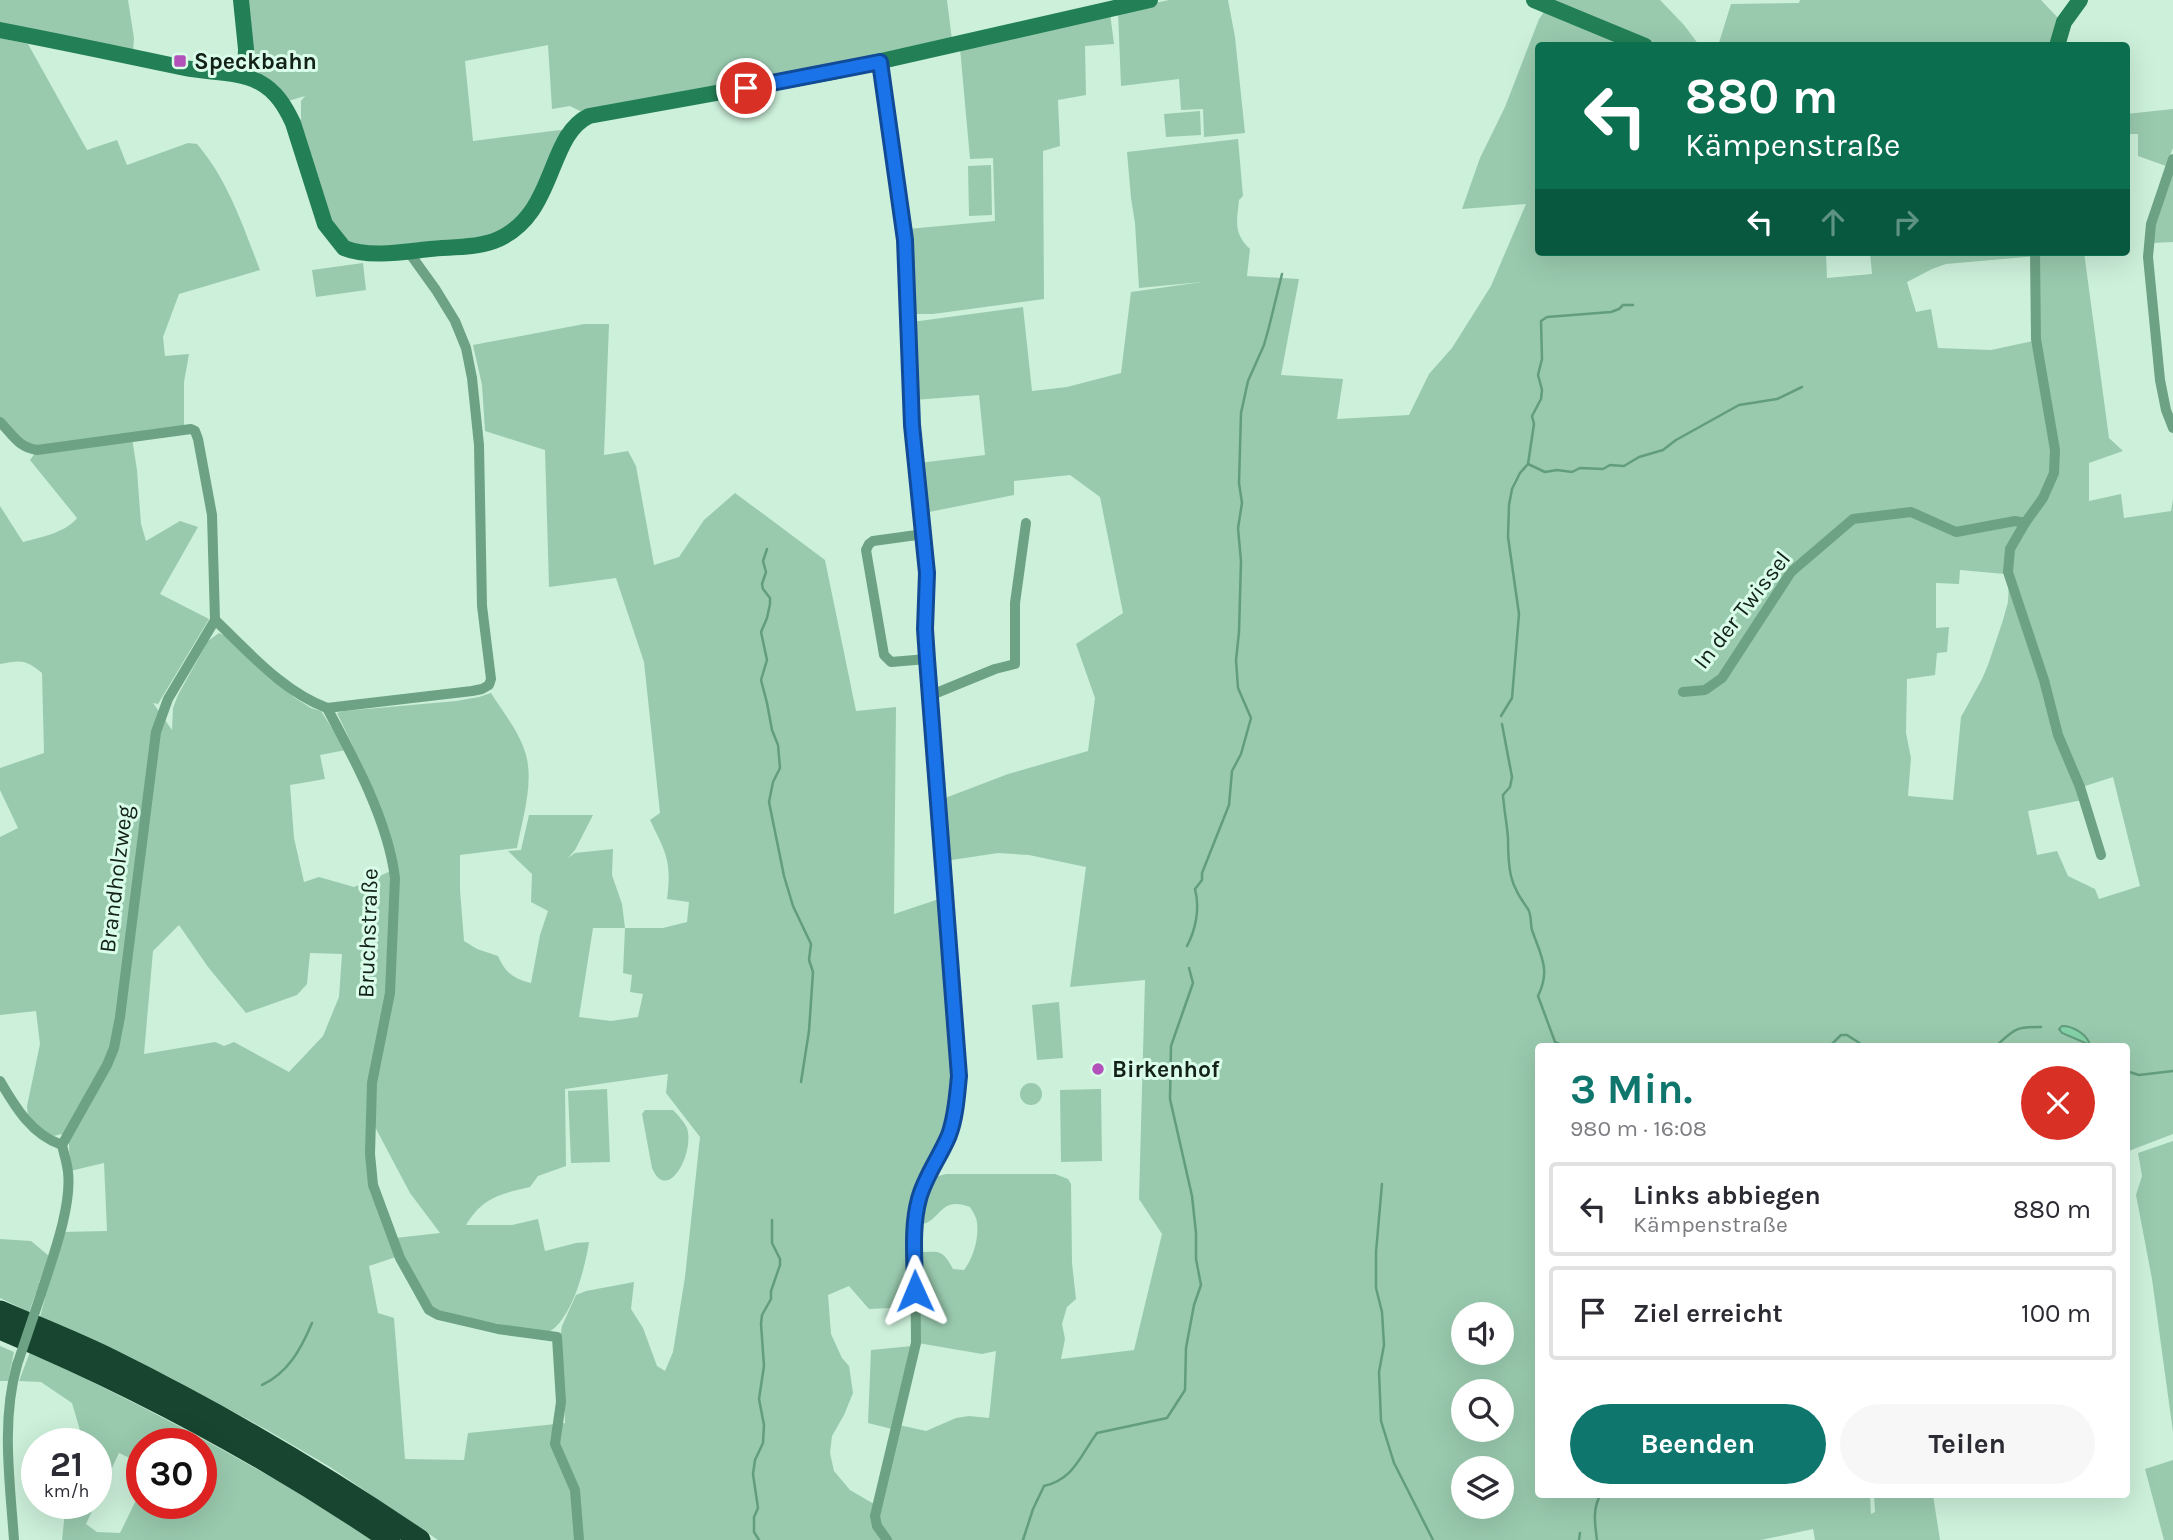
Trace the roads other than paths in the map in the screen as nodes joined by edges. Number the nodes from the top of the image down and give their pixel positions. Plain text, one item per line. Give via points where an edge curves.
1 (241, 0) edge
2 (1150, 0) edge
3 (1534, 0) edge
4 (2080, 0) edge
5 (0, 30) edge
6 (1635, 42) edge
7 (2058, 42) edge
8 (880, 62) junction
9 (245, 76) junction
10 (2173, 159) edge
11 (408, 251) junction
12 (2035, 256) edge
13 (0, 422) edge
14 (2173, 428) edge
15 (1026, 523) dead end
16 (2025, 523) junction
17 (924, 534) junction
18 (215, 620) junction
19 (927, 659) junction
20 (1683, 692) dead end
21 (929, 696) junction
22 (327, 708) junction
23 (2101, 855) dead end
24 (0, 1081) edge
25 (62, 1145) junction
26 (0, 1311) edge
27 (0, 1329) edge
28 (14, 1540) edge
29 (390, 1540) edge
30 (420, 1540) edge
31 (579, 1540) edge
32 (887, 1540) edge

1 - 9 street
2 - 8 street
3 - 6 street
4 - 7 street via 2064,22
5 - 9 street via 204,72
8 - 11 street via 589,116 573,127 540,200 509,233 492,242
8 - 17 street via 905,240 912,425
9 - 11 street via 276,94 286,107 325,224 344,248
10 - 14 street via 2151,224 2148,257 2160,380
11 - 22 street via 449,309 469,360 479,445 482,606 491,679 489,685 472,691
12 - 16 street via 2036,339 2055,450 2049,486
13 - 18 street via 20,445 37,450 182,429 195,431 212,515
15 - 21 street via 1015,603 1015,664
16 - 20 street, In der Twissel via 1956,533 1911,512 1853,519 1791,572 1722,678 1705,690
16 - 23 street via 2010,549 2008,572
17 - 19 street
17 - 19 street via 873,541 866,550 886,659
18 - 22 street via 287,686
18 - 25 street, Brandholzweg via 158,724 114,1048
19 - 21 street
21 - 32 street via 959,1076 949,1135 925,1182 916,1213 916,1343 875,1516
22 - 31 street, Bruchstraße via 360,769 394,865 390,993 372,1083 373,1185 400,1258 429,1310 499,1329 557,1337 561,1402 555,1444 575,1490
24 - 25 street via 31,1126
25 - 28 street, bridge via 68,1192 12,1381 8,1448
26 - 30 highway via 109,1359 227,1420
27 - 29 highway via 224,1438

